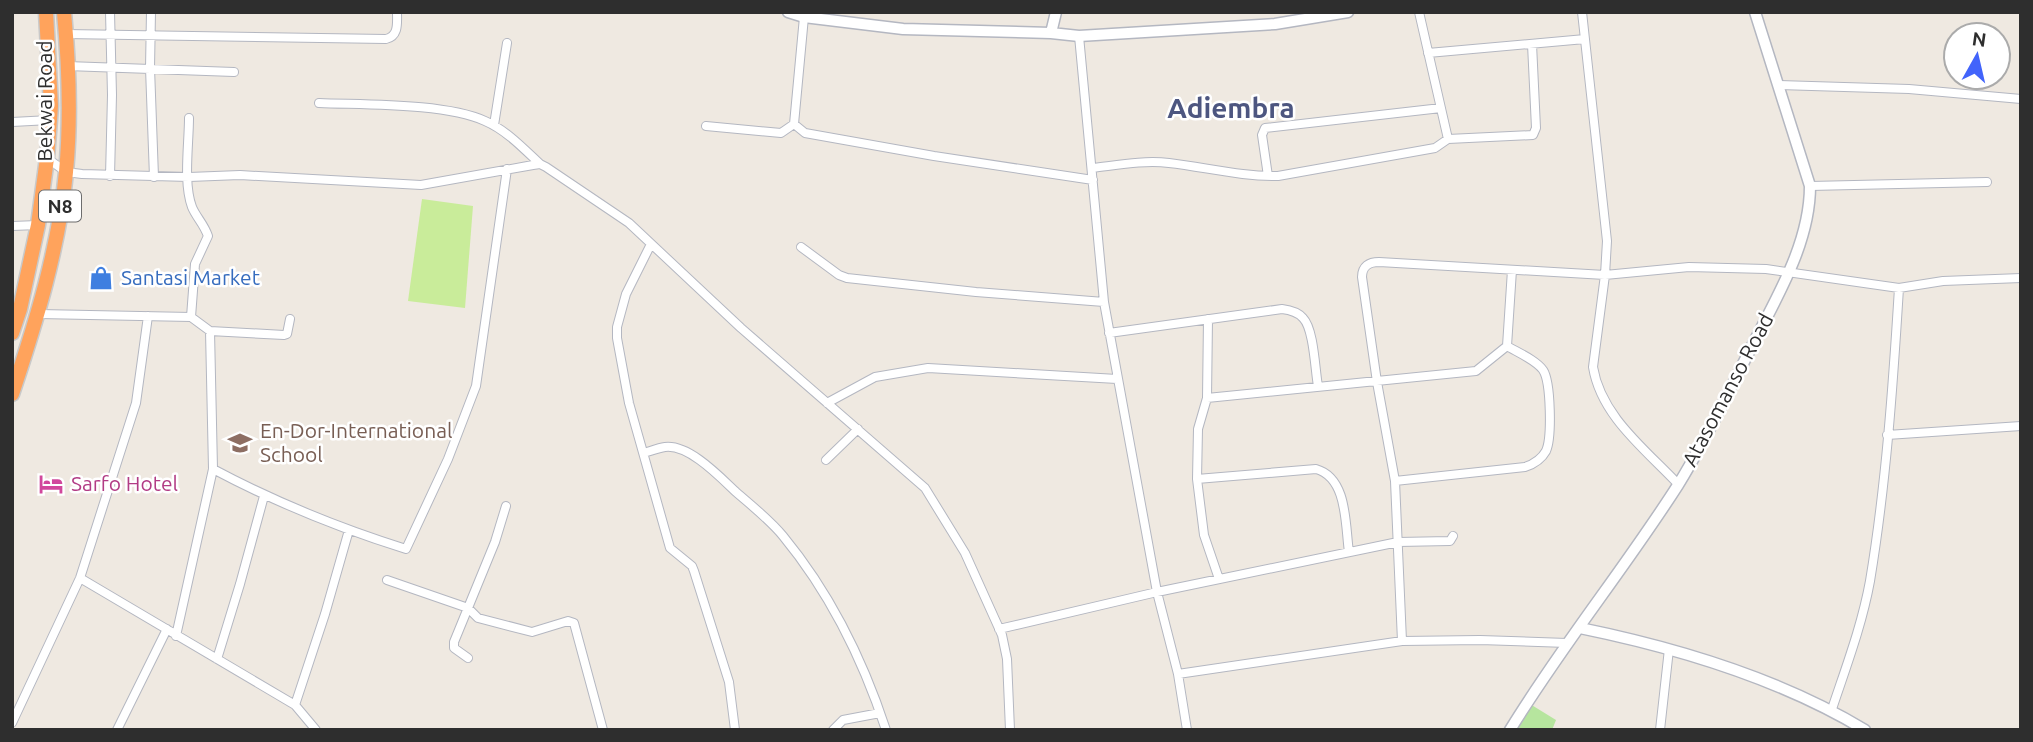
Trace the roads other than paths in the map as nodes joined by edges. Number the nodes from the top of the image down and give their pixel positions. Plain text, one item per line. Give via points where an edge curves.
1 (46, 12) edge
2 (65, 12) edge
3 (110, 12) edge
4 (151, 12) edge
5 (397, 12) edge
6 (788, 12) edge
7 (1056, 12) edge
8 (1348, 12) edge
9 (1419, 12) edge
10 (1582, 12) edge
11 (1755, 12) edge
12 (804, 17) junction
13 (1051, 33) junction
14 (66, 34) junction
15 (111, 34) junction
16 (152, 35) junction
17 (1079, 36) junction
18 (1585, 39) junction
19 (508, 43) dead end
20 (1532, 44) junction
21 (1428, 53) junction
22 (67, 65) junction
23 (112, 68) junction
24 (150, 68) junction
25 (234, 72) dead end
26 (1779, 85) junction
27 (2021, 99) edge
28 (319, 103) dead end
29 (1441, 108) junction
30 (190, 118) dead end
31 (50, 120) junction
32 (12, 122) edge
33 (794, 124) junction
34 (494, 125) junction
35 (706, 126) dead end
36 (1448, 139) junction
37 (47, 158) junction
38 (540, 164) junction
39 (1093, 168) junction
40 (507, 169) junction
41 (66, 172) junction
42 (110, 176) junction
43 (1268, 176) junction
44 (154, 177) junction
45 (189, 177) junction
46 (1093, 180) junction
47 (1987, 182) dead end
48 (1810, 186) junction
49 (12, 225) edge
50 (30, 225) junction
51 (651, 244) junction
52 (801, 247) dead end
53 (1511, 270) junction
54 (1789, 273) junction
55 (1605, 275) junction
56 (2021, 278) edge
57 (1899, 288) junction
58 (1104, 302) junction
59 (39, 314) junction
60 (148, 316) junction
61 (191, 317) junction
62 (290, 319) dead end
63 (1208, 319) junction
64 (210, 331) junction
65 (1109, 332) junction
66 (12, 333) edge
67 (1507, 345) junction
68 (1117, 379) junction
69 (1377, 382) junction
70 (1318, 386) junction
71 (12, 394) edge
72 (1207, 398) junction
73 (827, 403) junction
74 (2021, 426) edge
75 (858, 429) junction
76 (1887, 435) junction
77 (645, 453) junction
78 (826, 460) dead end
79 (213, 469) junction
80 (1197, 479) junction
81 (1395, 481) junction
82 (1678, 484) junction
83 (264, 496) junction
84 (506, 506) dead end
85 (349, 530) junction
86 (1453, 536) dead end
87 (1398, 542) junction
88 (1349, 552) junction
89 (80, 578) junction
90 (1219, 579) junction
91 (387, 580) dead end
92 (1157, 592) junction
93 (468, 608) junction
94 (1580, 628) junction
95 (167, 629) junction
96 (999, 629) junction
97 (176, 636) junction
98 (1402, 641) junction
99 (1567, 643) junction
100 (1669, 649) junction
101 (468, 658) dead end
102 (216, 659) junction
103 (1178, 674) junction
104 (295, 705) junction
105 (1832, 709) junction
106 (14, 713) edge
107 (880, 713) junction
108 (12, 723) edge
109 (117, 730) edge
110 (316, 730) edge
111 (603, 730) edge
112 (735, 730) edge
113 (833, 730) edge
114 (886, 730) edge
115 (1010, 730) edge
116 (1187, 730) edge
117 (1510, 730) edge
118 (1660, 730) edge
119 (1865, 730) edge

1 - 31 highway, Bekwai Road / N8
2 - 14 highway, Bekwai Road / N8
3 - 15 street
4 - 16 street
5 - 16 street via 396,31 386,38
6 - 12 street
7 - 13 street
8 - 17 street via 1275,24
9 - 21 street
10 - 18 street
11 - 26 street, Atasomanso Road
12 - 13 street via 904,29
12 - 33 street
13 - 17 street
14 - 15 street
14 - 22 highway, Bekwai Road / N8
15 - 16 street
15 - 23 street
16 - 24 street
17 - 39 street
18 - 20 street
18 - 55 street via 1607,241
19 - 34 street
20 - 21 street
20 - 36 street via 1536,132
21 - 29 street
22 - 23 street
22 - 41 highway, Bekwai Road / N8
23 - 24 street
23 - 42 street
24 - 25 street
24 - 44 street
26 - 27 street via 1909,89
26 - 48 street, Atasomanso Road
28 - 34 street via 439,109
29 - 36 street
29 - 43 street via 1265,128
30 - 45 street
31 - 32 street
31 - 37 highway, Bekwai Road / N8
33 - 35 street via 781,133
33 - 46 street via 805,133
34 - 38 street
36 - 43 street via 1435,148
37 - 41 street
37 - 50 highway, Bekwai Road / N8
38 - 40 street
38 - 51 street via 620,216
39 - 43 street via 1146,162
39 - 46 street
40 - 45 street via 421,185 240,175
40 - 85 street via 476,386 447,459 406,549
41 - 42 street
41 - 59 highway, Bekwai Road / N8
42 - 44 street
44 - 45 street
45 - 61 street via 193,210 204,222 208,236 195,264
46 - 58 street
47 - 48 street
48 - 54 street, Atasomanso Road via 1809,210
49 - 50 street
50 - 66 highway, Bekwai Road / N8 via 20,309
51 - 73 street
51 - 77 street via 626,294 617,327 629,403
52 - 58 street via 847,278
53 - 55 street
53 - 67 street
53 - 69 street via 1379,262 1364,267
54 - 55 street via 1689,267
54 - 57 street
54 - 82 street, Atasomanso Road
55 - 82 street via 1595,381 1624,428
56 - 57 street
57 - 76 street
58 - 65 street
59 - 60 street
59 - 71 highway, Bekwai Road / N8
60 - 61 street
60 - 89 street via 136,403
61 - 64 street
62 - 64 street via 284,335
63 - 65 street
63 - 70 street via 1282,309 1301,315 1309,329
63 - 72 street
64 - 79 street
65 - 68 street
67 - 69 street via 1470,372
67 - 81 street via 1545,374 1547,448 1539,460 1525,467
68 - 73 street via 928,368 875,377
68 - 92 street
69 - 70 street
69 - 81 street
70 - 72 street
72 - 80 street via 1198,429
73 - 75 street
74 - 76 street
75 - 78 street
75 - 96 street via 932,497 965,553
76 - 105 street via 1870,582
77 - 107 street via 666,447 680,449 707,466 782,534 840,622 872,686
77 - 112 street via 670,548 694,571 729,682
79 - 83 street
79 - 97 street
80 - 88 street via 1325,471 1340,492
80 - 90 street via 1204,535
81 - 87 street
82 - 94 street, Atasomanso Road
83 - 85 street
83 - 102 street
84 - 93 street
85 - 104 street
86 - 87 street via 1450,541
87 - 88 street
87 - 98 street
88 - 90 street
89 - 95 street
89 - 106 street
90 - 92 street
91 - 93 street
92 - 96 street
92 - 103 street
93 - 101 street via 453,645
93 - 111 street via 478,618 532,632 575,623
94 - 99 street, Atasomanso Road
94 - 100 street
95 - 97 street
95 - 109 street
96 - 115 street via 1007,659
97 - 102 street
98 - 99 street
98 - 103 street
99 - 117 street, Atasomanso Road
100 - 105 street
100 - 118 street
102 - 104 street
103 - 116 street
104 - 110 street
105 - 119 street
106 - 108 street
107 - 113 street via 843,720
107 - 114 street

